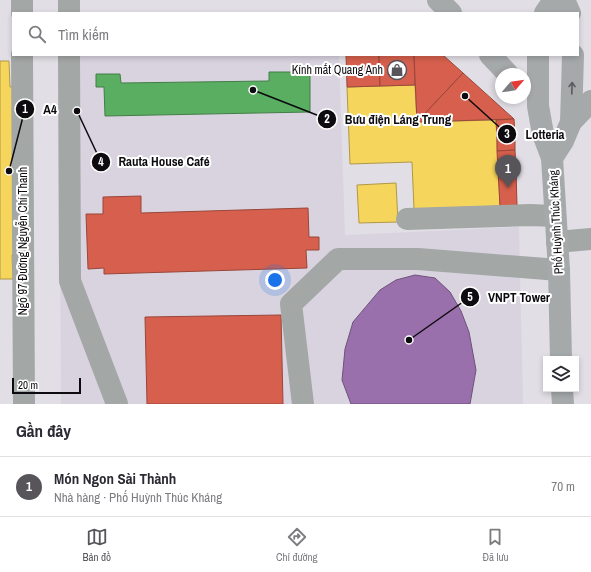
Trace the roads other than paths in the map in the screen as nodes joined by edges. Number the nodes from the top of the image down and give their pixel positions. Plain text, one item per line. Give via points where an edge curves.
1 (22, 0) edge
2 (69, 0) edge
3 (438, 0) edge
4 (554, 0) edge
5 (564, 0) edge
6 (22, 12) edge
7 (69, 12) edge
8 (450, 12) edge
9 (546, 12) edge
10 (570, 12) edge
11 (22, 56) edge
12 (69, 56) edge
13 (491, 56) edge
14 (538, 56) edge
15 (573, 56) edge
16 (502, 68) edge
17 (532, 99) edge
18 (591, 101) edge
19 (571, 122) junction
20 (552, 158) junction
21 (555, 216) junction
22 (407, 219) dead end
23 (591, 239) edge
24 (557, 242) junction
25 (559, 270) junction
26 (561, 356) edge
27 (562, 392) edge
28 (24, 404) edge
29 (117, 404) edge
30 (303, 404) edge
31 (562, 404) edge

1 - 6 lane
2 - 7 lane
3 - 8 main road
4 - 9 main road
5 - 10 main road
11 - 28 lane, Ngõ 97 Đường Nguyễn Chí Thanh
12 - 29 lane via 70,281
13 - 16 main road
14 - 17 main road, Phố Huỳnh Thúc Kháng
19 -> 15 main road, Phố Huỳnh Thúc Kháng
17 - 20 main road, Phố Huỳnh Thúc Kháng
18 - 19 main road
19 - 20 main road, Phố Huỳnh Thúc Kháng
20 - 21 main road, Phố Huỳnh Thúc Kháng
21 - 22 lane
21 - 24 main road, Phố Huỳnh Thúc Kháng
23 - 24 lane
24 - 25 main road, Phố Huỳnh Thúc Kháng
25 - 26 main road, Phố Huỳnh Thúc Kháng
25 - 30 lane via 418,259 338,259 291,304
27 - 31 main road

